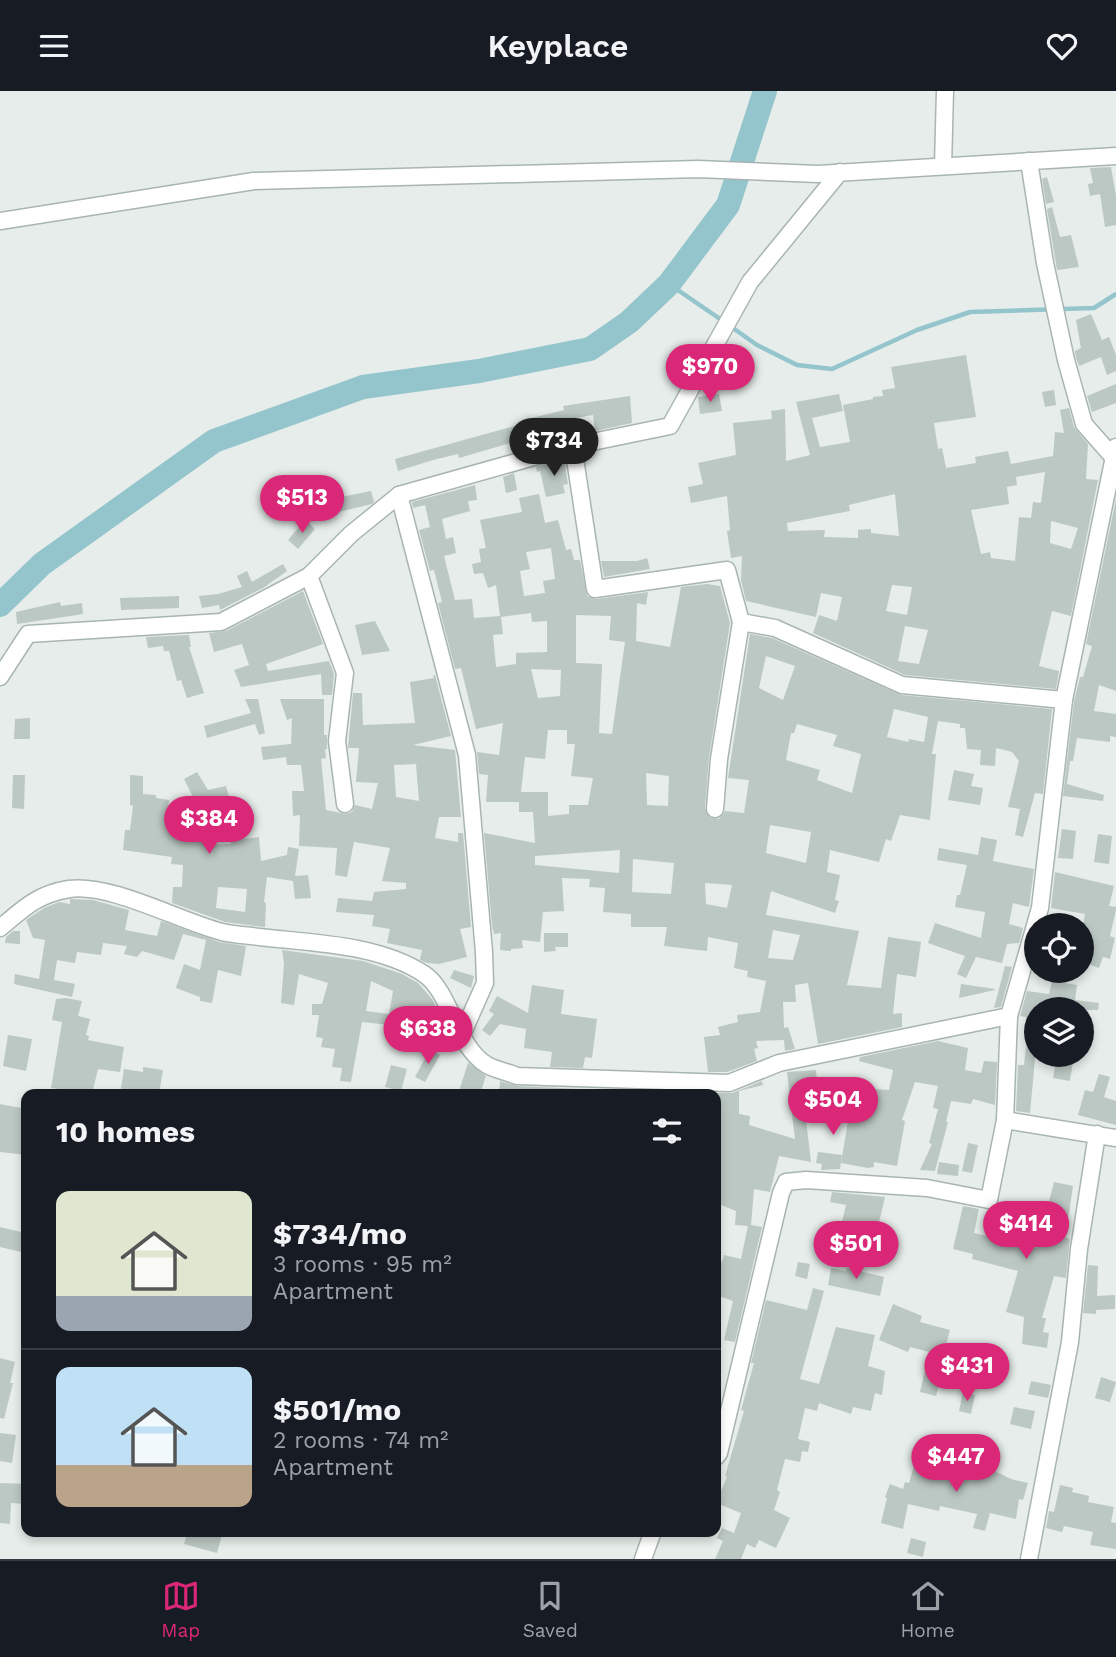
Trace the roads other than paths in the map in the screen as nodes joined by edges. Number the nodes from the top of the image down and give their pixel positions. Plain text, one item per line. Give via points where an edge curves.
1 (945, 91) edge
2 (1116, 156) edge
3 (1029, 161) junction
4 (943, 166) junction
5 (839, 172) junction
6 (0, 221) edge
7 (573, 446) junction
8 (1114, 452) edge
9 (400, 495) junction
10 (309, 576) junction
11 (741, 622) junction
12 (0, 677) edge
13 (1065, 700) junction
14 (345, 804) dead end
15 (715, 809) dead end
16 (0, 927) edge
17 (1009, 1016) junction
18 (461, 1037) junction
19 (1005, 1120) junction
20 (1097, 1134) junction
21 (1116, 1137) edge
22 (721, 1445) edge
23 (651, 1537) edge
24 (643, 1559) edge
25 (1029, 1559) edge

1 - 4 street
2 - 3 street
3 - 4 street
3 - 8 street via 1045,263 1084,424
4 - 5 street
5 - 6 street via 698,169 254,181
5 - 7 street via 750,282 670,426
7 - 9 street
7 - 11 street via 595,589 727,570
8 - 13 street
9 - 10 street
9 - 18 street via 467,755 485,983
10 - 12 street via 221,622 28,634
10 - 14 street via 345,673 337,741
11 - 13 street via 775,628 902,685
11 - 15 street
13 - 17 street via 1040,908
16 - 18 street via 37,898 70,889 95,890 224,933 385,955 426,975 447,1005
17 - 18 street via 779,1063 729,1083 517,1076 486,1064
17 - 19 street
19 - 20 street
19 - 22 street via 989,1200 927,1188 786,1182
20 - 21 street
20 - 25 street via 1070,1342
23 - 24 street

